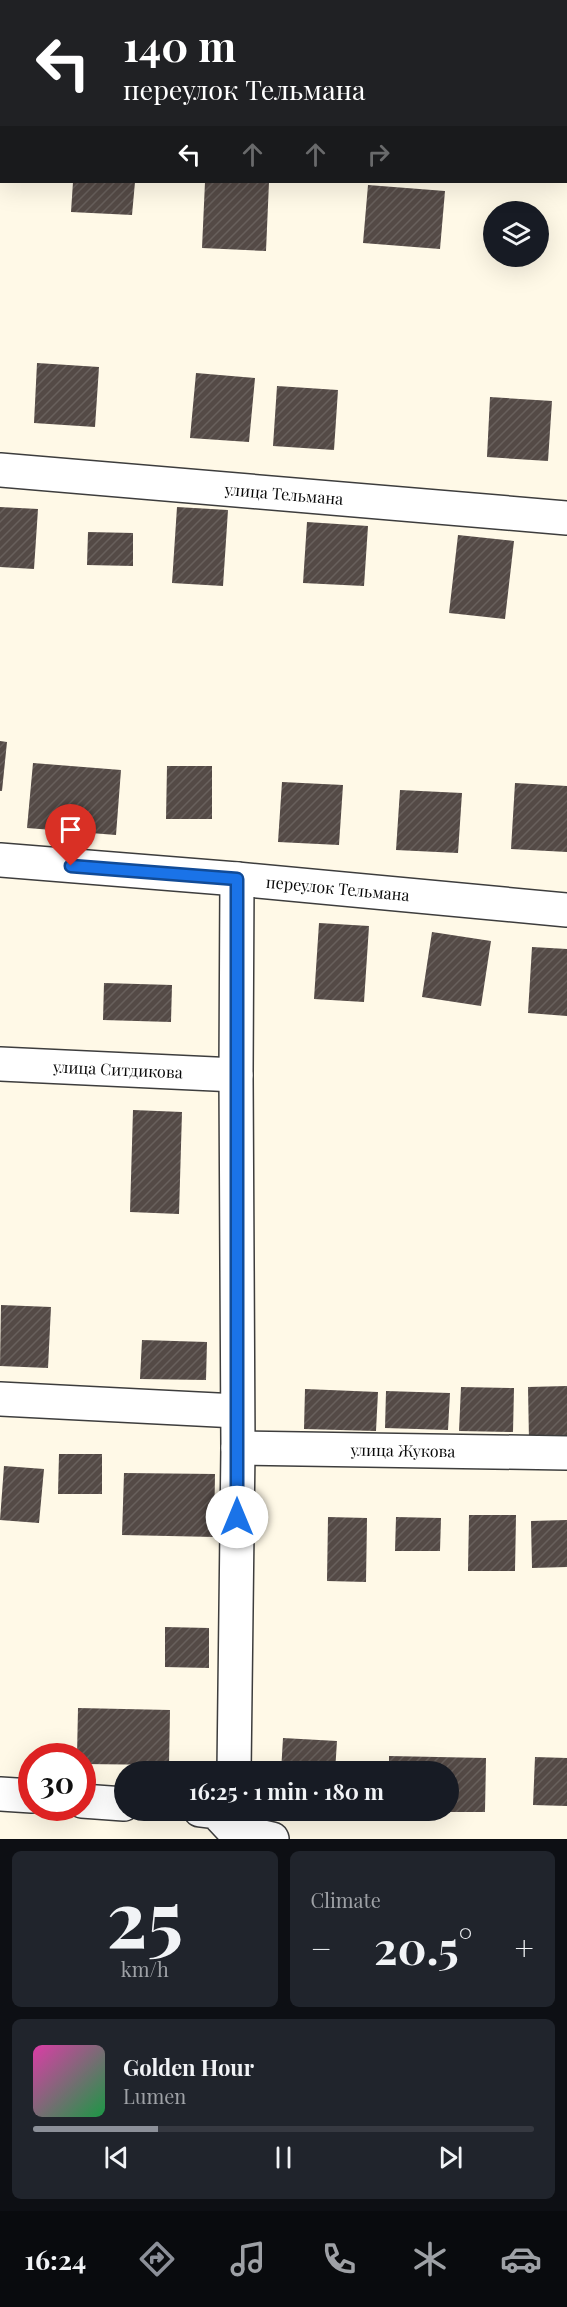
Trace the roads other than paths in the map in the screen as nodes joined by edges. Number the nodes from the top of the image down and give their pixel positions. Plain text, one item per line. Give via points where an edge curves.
1 (0, 470) edge
2 (567, 518) edge
3 (0, 860) edge
4 (237, 879) junction
5 (567, 910) edge
6 (0, 1064) edge
7 (236, 1075) junction
8 (0, 1399) edge
9 (237, 1412) junction
10 (238, 1448) junction
11 (567, 1453) edge
12 (234, 1761) edge
13 (0, 1794) edge
14 (18, 1795) edge
15 (96, 1802) edge
16 (114, 1803) edge
17 (234, 1826) edge
18 (272, 1839) edge

1 - 2 street, улица Тельмана
3 - 4 street, переулок Тельмана
4 - 5 street, переулок Тельмана
4 - 7 street
6 - 7 street, улица Ситдикова
7 - 9 street
8 - 9 street
9 - 10 street
10 - 11 street, улица Жукова
10 - 12 street
13 - 14 street
15 - 16 street
17 - 18 street

